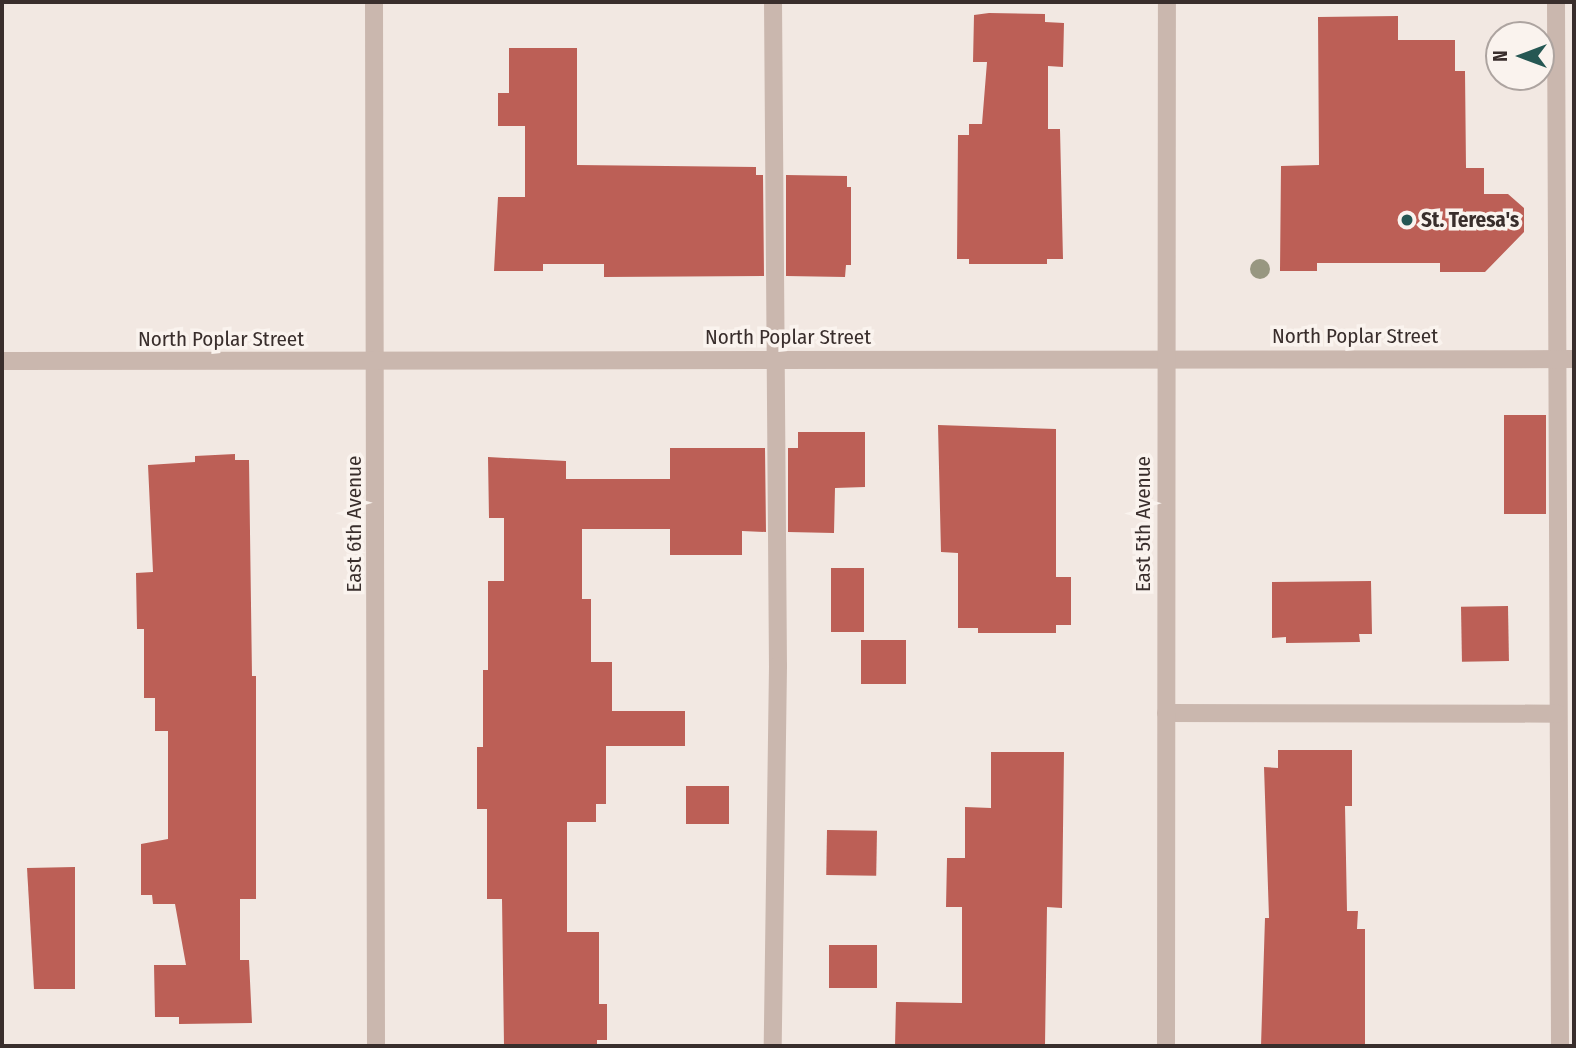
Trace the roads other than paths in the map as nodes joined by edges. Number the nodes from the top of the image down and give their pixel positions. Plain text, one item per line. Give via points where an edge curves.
1 (374, 2) edge
2 (774, 2) edge
3 (1167, 2) edge
4 (1556, 2) edge
5 (1167, 359) junction
6 (1566, 359) edge
7 (776, 360) junction
8 (2, 361) edge
9 (377, 362) junction
10 (1166, 713) junction
11 (1558, 714) junction
12 (376, 1046) edge
13 (774, 1046) edge
14 (1166, 1046) edge
15 (1560, 1046) edge

1 - 9 street, East 6th Avenue
2 - 7 street
3 - 5 street, East 5th Avenue
4 - 6 street
5 - 6 street, North Poplar Street
5 - 7 street, North Poplar Street
5 - 10 street, East 5th Avenue
6 - 11 street
7 - 9 street, North Poplar Street
7 - 13 street
8 - 9 street, North Poplar Street
9 - 12 street, East 6th Avenue
10 - 11 street
10 - 14 street, East 5th Avenue
11 - 15 street

